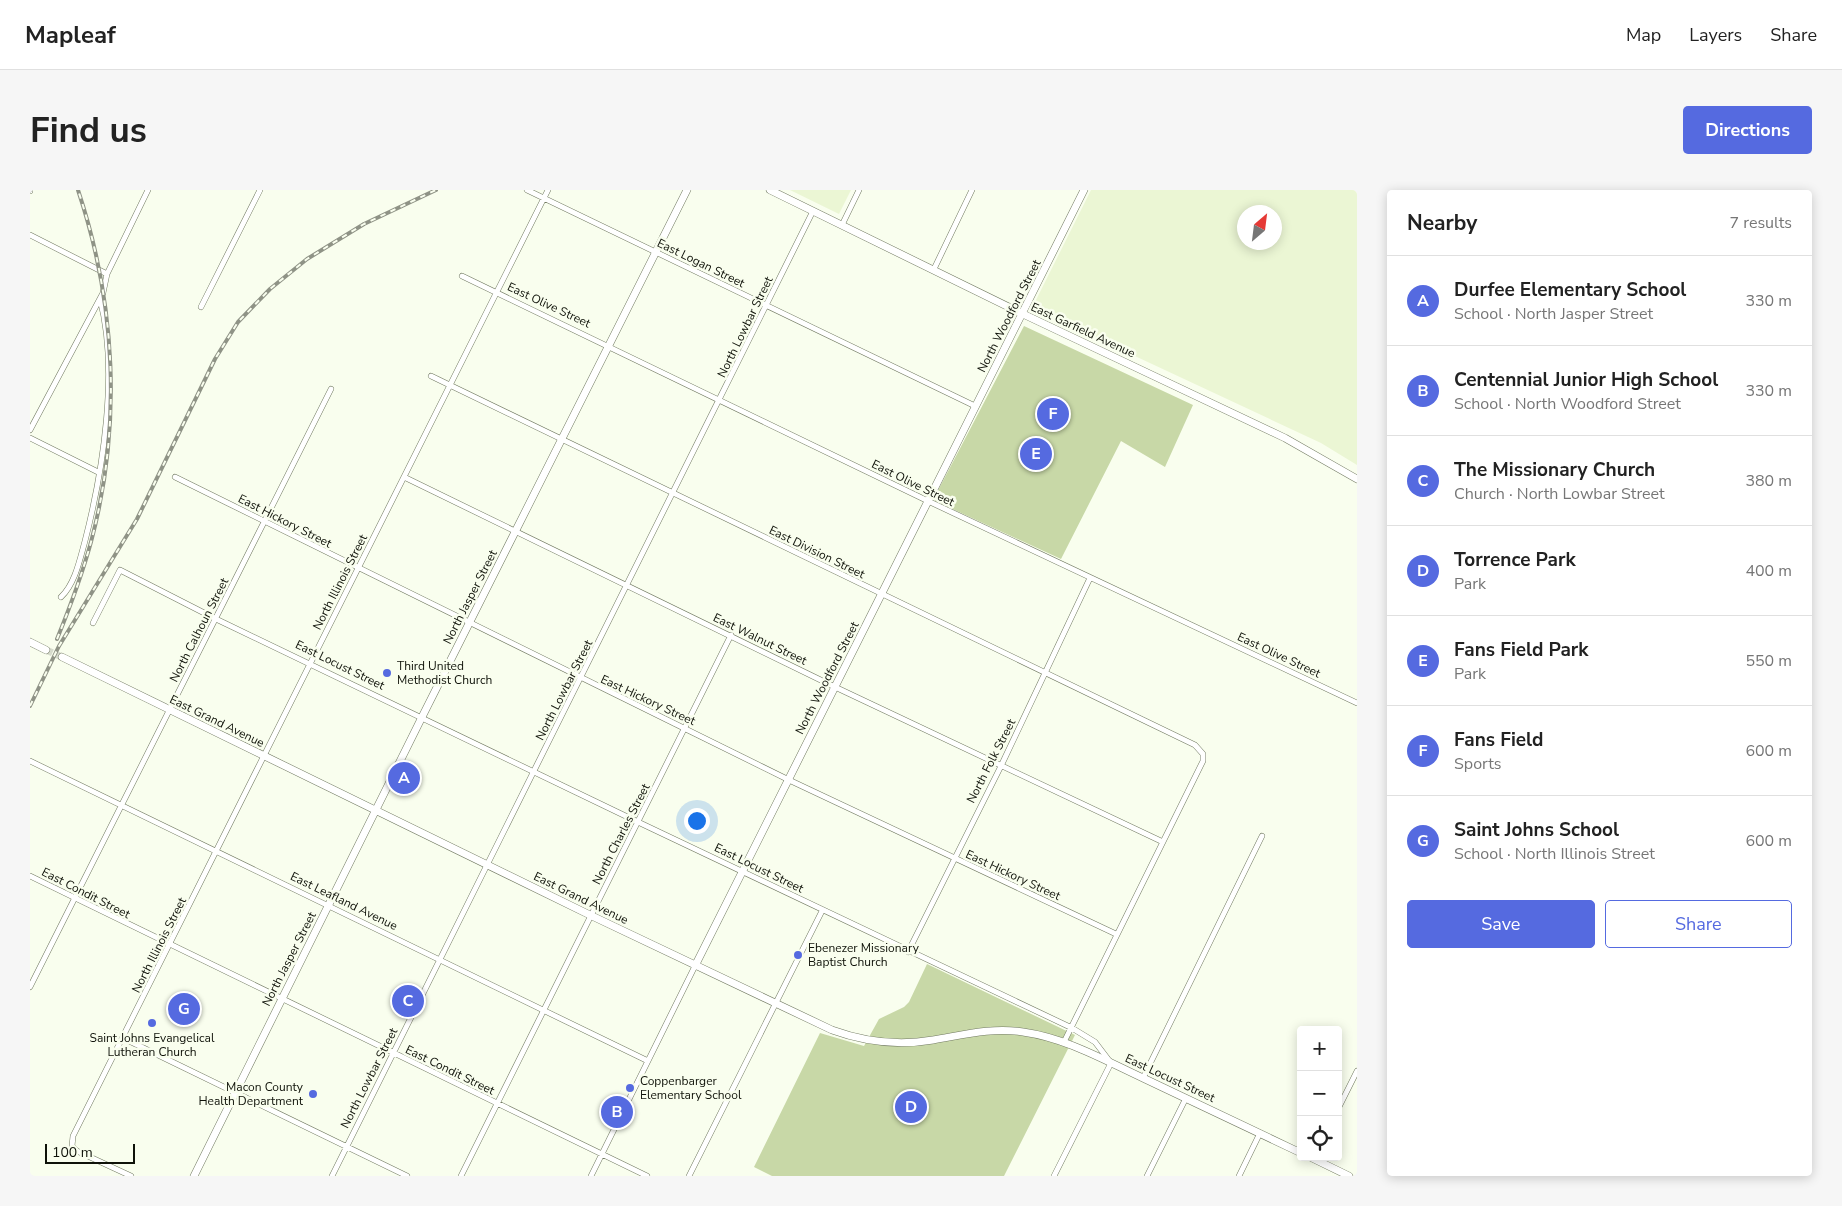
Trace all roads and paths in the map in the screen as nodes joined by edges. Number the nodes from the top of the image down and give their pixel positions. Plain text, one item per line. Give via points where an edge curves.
1 (148, 190) edge
2 (260, 190) edge
3 (527, 190) edge
4 (548, 190) edge
5 (688, 190) edge
6 (770, 190) edge
7 (859, 190) edge
8 (972, 190) edge
9 (1084, 190) edge
10 (544, 198) junction
11 (813, 211) junction
12 (842, 225) junction
13 (30, 235) edge
14 (656, 252) junction
15 (934, 270) junction
16 (107, 274) junction
17 (462, 276) dead end
18 (497, 292) junction
19 (100, 299) junction
20 (767, 306) junction
21 (201, 307) dead end
22 (1023, 314) junction
23 (609, 345) junction
24 (431, 376) dead end
25 (450, 385) junction
26 (331, 389) dead end
27 (720, 400) junction
28 (975, 406) junction
29 (30, 430) edge
30 (30, 438) edge
31 (561, 440) junction
32 (98, 472) junction
33 (175, 477) dead end
34 (404, 477) junction
35 (1357, 479) edge
36 (673, 493) junction
37 (928, 501) junction
38 (264, 522) junction
39 (516, 532) junction
40 (358, 569) junction
41 (1090, 578) junction
42 (626, 585) junction
43 (881, 595) junction
44 (61, 597) dead end
45 (216, 619) junction
46 (470, 623) junction
47 (93, 624) dead end
48 (731, 635) junction
49 (30, 642) edge
50 (46, 650) tunnel mouth
51 (62, 657) tunnel mouth
52 (310, 663) junction
53 (1045, 674) junction
54 (581, 678) junction
55 (835, 687) junction
56 (1357, 703) edge
57 (169, 710) junction
58 (422, 717) junction
59 (686, 728) junction
60 (264, 757) junction
61 (30, 761) edge
62 (1001, 766) junction
63 (534, 772) junction
64 (789, 780) junction
65 (122, 804) junction
66 (376, 810) junction
67 (638, 822) junction
68 (1262, 836) dead end
69 (1163, 842) junction
70 (217, 851) junction
71 (953, 858) junction
72 (487, 865) junction
73 (743, 872) junction
74 (30, 876) edge
75 (76, 898) junction
76 (329, 905) junction
77 (822, 911) junction
78 (592, 916) junction
79 (1116, 934) junction
80 (169, 945) junction
81 (908, 952) junction
82 (440, 959) junction
83 (695, 966) junction
84 (30, 987) edge
85 (281, 1000) junction
86 (777, 1004) junction
87 (544, 1011) junction
88 (1072, 1028) junction
89 (123, 1038) junction
90 (1064, 1042) junction
91 (393, 1054) junction
92 (648, 1061) junction
93 (1111, 1063) junction
94 (1357, 1071) edge
95 (1143, 1078) junction
96 (234, 1092) junction
97 (1186, 1098) junction
98 (1342, 1101) edge
99 (498, 1104) junction
100 (1260, 1133) junction
101 (347, 1146) junction
102 (1297, 1151) edge
103 (602, 1154) junction
104 (1318, 1161) edge
105 (1333, 1169) junction
106 (131, 1176) edge
107 (194, 1176) edge
108 (332, 1176) edge
109 (407, 1176) edge
110 (461, 1176) edge
111 (591, 1176) edge
112 (647, 1176) edge
113 (689, 1176) edge
114 (1054, 1176) edge
115 (1147, 1176) edge
116 (1239, 1176) edge
117 (1330, 1176) edge
118 (1349, 1176) edge

1 - 16 street
2 - 21 street
3 - 10 street, East Logan Street
4 - 10 street, North Illinois Street
5 - 14 street, North Jasper Street
6 - 11 street, East Garfield Avenue
7 - 12 street
8 - 15 street
9 - 22 street, North Woodford Street
10 - 14 street, East Logan Street
10 - 18 street, North Illinois Street
11 - 12 street, East Garfield Avenue
11 - 20 street, North Lowbar Street
12 - 15 street, East Garfield Avenue
13 - 16 street
14 - 20 street, East Logan Street
14 - 23 street, North Jasper Street
15 - 22 street, East Garfield Avenue
16 - 19 street
17 - 18 street, East Olive Street
18 - 23 street, East Olive Street
18 - 25 street, North Illinois Street
19 - 29 street
19 - 32 street via 104,315 107,378 106,419
20 - 27 street, North Lowbar Street
20 - 28 street, East Logan Street
22 - 28 street, North Woodford Street
22 - 35 street, East Garfield Avenue via 1285,438
23 - 27 street, East Olive Street
23 - 31 street, North Jasper Street
24 - 25 street, East Division Street
25 - 31 street, East Division Street
25 - 34 street, North Illinois Street
26 - 38 street, North Calhoun Street
27 - 36 street, North Lowbar Street
27 - 37 street, East Olive Street
28 - 37 street, North Woodford Street
30 - 32 street
31 - 36 street, East Division Street
31 - 39 street, North Jasper Street
32 - 44 street via 93,511 81,556
33 - 38 street, East Hickory Street
34 - 39 street, East Walnut Street
34 - 40 street, North Illinois Street
36 - 42 street, North Lowbar Street
36 - 43 street, East Division Street
37 - 41 street, East Olive Street
37 - 43 street, North Woodford Street
38 - 40 street, East Hickory Street
38 - 45 street, North Calhoun Street
39 - 42 street, East Walnut Street
39 - 46 street, North Jasper Street
40 - 46 street, East Hickory Street
40 - 52 street, North Illinois Street
41 - 53 street, North Folk Street
41 - 56 street, East Olive Street
42 - 48 street, East Walnut Street
42 - 54 street, North Lowbar Street
43 - 53 street, East Division Street
43 - 55 street, North Woodford Street
45 - 47 street, East Locust Street via 120,570
45 - 52 street, East Locust Street
45 - 57 street, North Calhoun Street
46 - 54 street, East Hickory Street
46 - 58 street, North Jasper Street
48 - 55 street, East Walnut Street
48 - 59 street, North Charles Street
49 - 50 street
51 - 57 street, East Grand Avenue
52 - 58 street, East Locust Street
52 - 60 street, North Illinois Street
53 - 62 street, North Folk Street
53 - 69 street, East Division Street via 1195,745 1203,754 1203,761
54 - 59 street, East Hickory Street
54 - 63 street, North Lowbar Street
55 - 62 street, East Walnut Street
55 - 64 street, North Woodford Street
57 - 60 street, East Grand Avenue
57 - 65 street, North Calhoun Street
58 - 63 street, East Locust Street
58 - 66 street, North Jasper Street
59 - 64 street, East Hickory Street
59 - 67 street, North Charles Street
60 - 66 street, East Grand Avenue
60 - 70 street, North Illinois Street
61 - 65 street, East Leafland Avenue
62 - 69 street, East Walnut Street
62 - 71 street, North Folk Street
63 - 67 street, East Locust Street
63 - 72 street, North Lowbar Street
64 - 71 street, East Hickory Street
64 - 73 street, North Woodford Street
65 - 70 street, East Leafland Avenue
65 - 75 street, North Calhoun Street
66 - 72 street, East Grand Avenue
66 - 76 street, North Jasper Street
67 - 73 street, East Locust Street
67 - 78 street, North Charles Street
68 - 95 street
69 - 79 street
70 - 76 street, East Leafland Avenue
70 - 80 street, North Illinois Street
71 - 79 street, East Hickory Street
71 - 81 street, North Folk Street
72 - 78 street, East Grand Avenue
72 - 82 street, North Lowbar Street
73 - 77 street, East Locust Street
73 - 83 street, North Woodford Street
74 - 75 street, East Condit Street
75 - 80 street, East Condit Street
75 - 84 street, North Calhoun Street
76 - 82 street, East Leafland Avenue
76 - 85 street, North Jasper Street
77 - 81 street, East Locust Street
77 - 86 street
78 - 83 street, East Grand Avenue
78 - 87 street, North Charles Street
79 - 88 street
80 - 85 street, East Condit Street
80 - 89 street, North Illinois Street
81 - 88 street, East Locust Street
82 - 87 street, East Leafland Avenue
82 - 91 street, North Lowbar Street
83 - 86 street, East Grand Avenue
83 - 92 street, North Woodford Street
85 - 91 street, East Condit Street
85 - 96 street, North Jasper Street
86 - 90 street, East Grand Avenue via 832,1030 863,1040 892,1044 993,1030 1022,1031
86 - 113 street
87 - 92 street, East Leafland Avenue
87 - 99 street, North Charles Street
88 - 90 street
88 - 93 street, East Locust Street via 1095,1042
89 - 96 street
89 - 106 street, North Illinois Street via 73,1136 72,1146
90 - 93 street, East Grand Avenue
91 - 99 street, East Condit Street
91 - 101 street, North Lowbar Street
92 - 103 street, North Woodford Street
93 - 95 street, East Locust Street
93 - 114 street
94 - 98 street
95 - 97 street, East Locust Street
96 - 101 street
96 - 107 street, North Jasper Street
97 - 100 street, East Locust Street
97 - 115 street
99 - 103 street, East Condit Street
99 - 110 street, North Charles Street
100 - 102 street, East Locust Street
100 - 116 street
101 - 108 street, North Lowbar Street
101 - 109 street
103 - 111 street, North Woodford Street
103 - 112 street, East Condit Street
104 - 105 street
105 - 117 street
105 - 118 street

